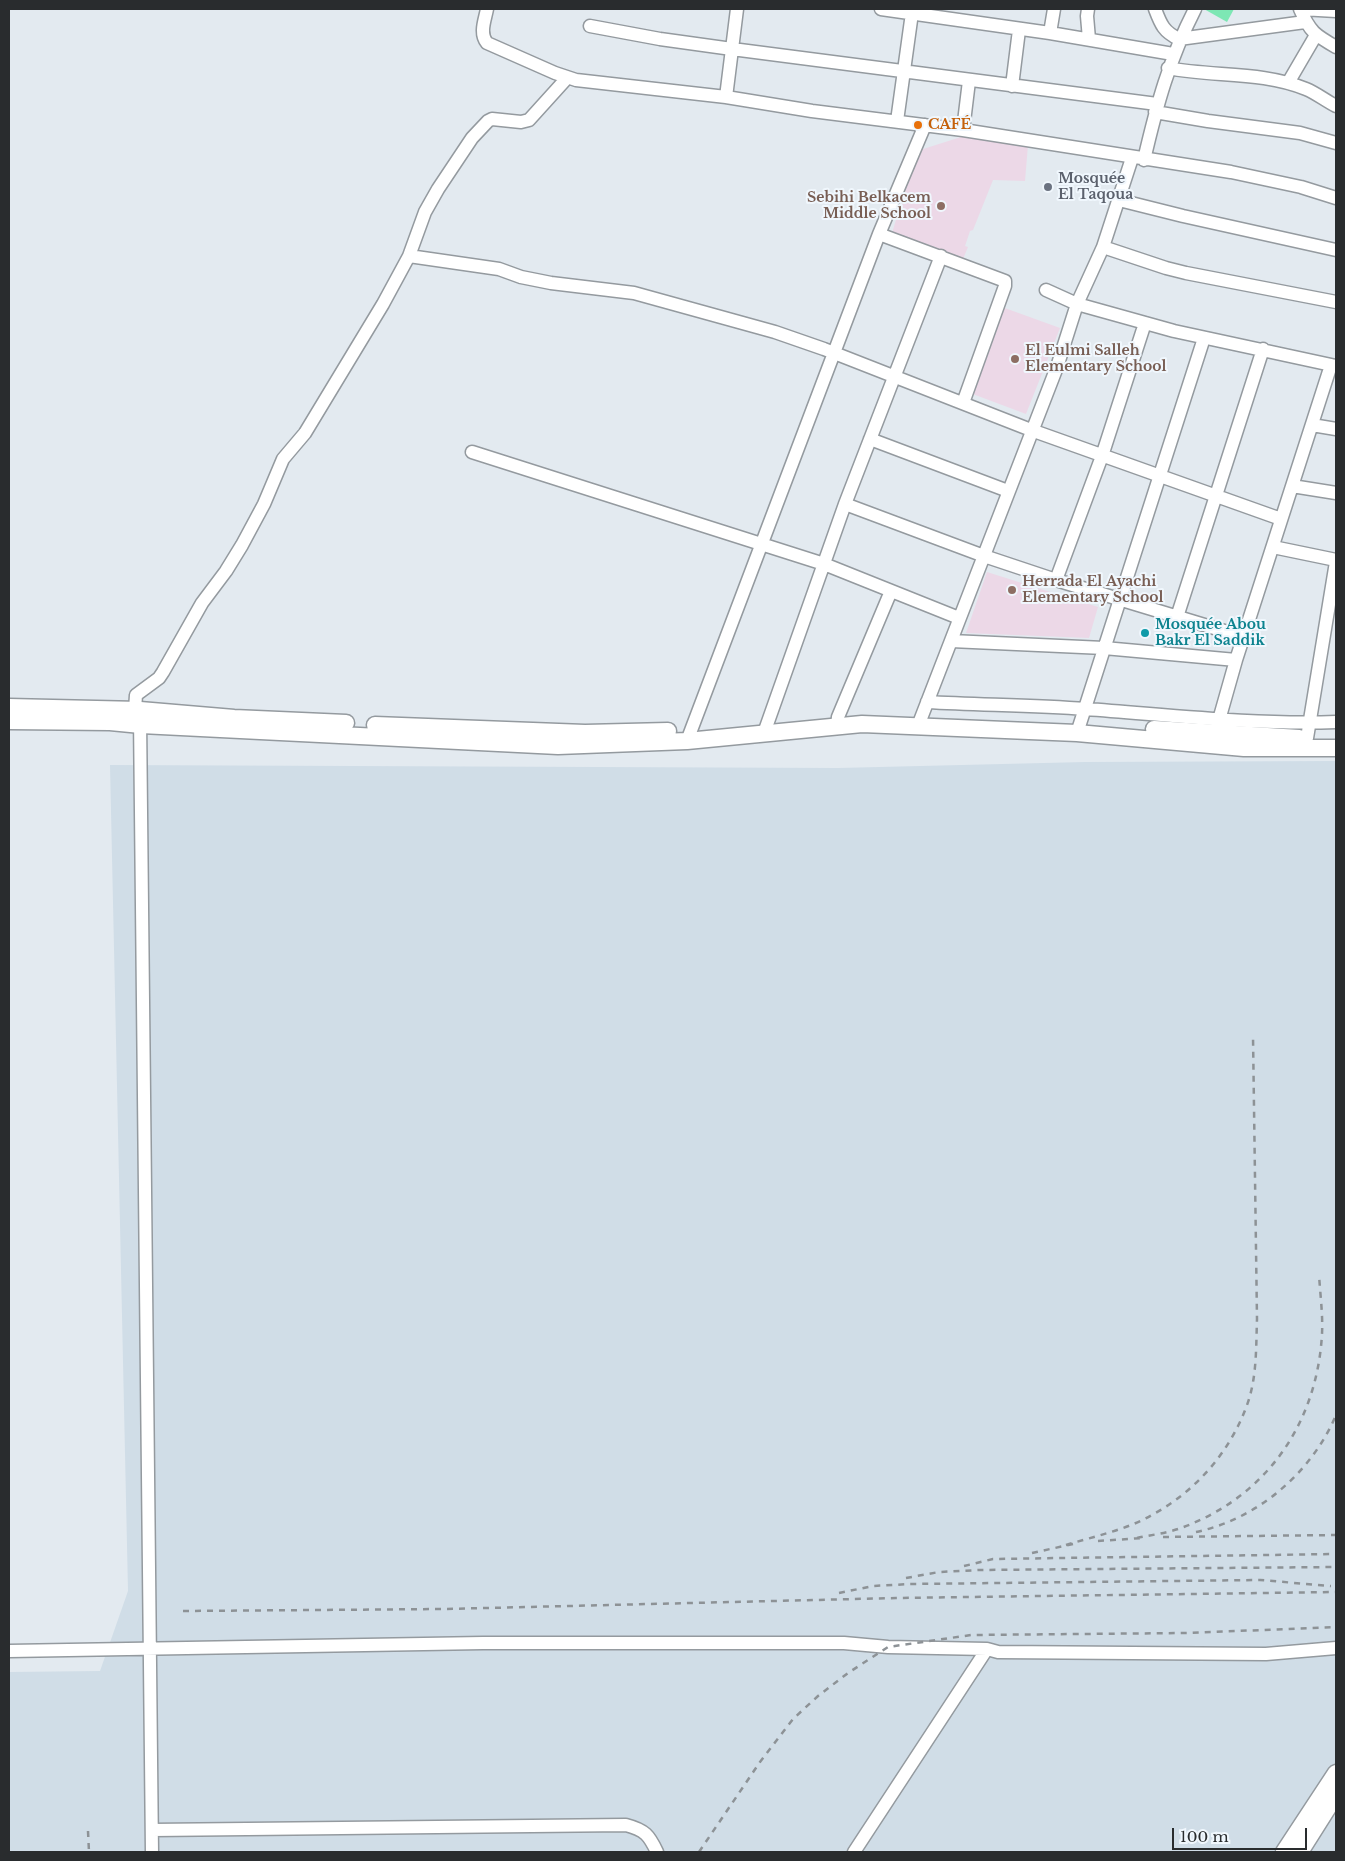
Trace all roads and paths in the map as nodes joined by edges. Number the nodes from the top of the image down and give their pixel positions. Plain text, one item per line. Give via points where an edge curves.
1 (487, 9) edge
2 (738, 9) edge
3 (881, 9) edge
4 (1054, 9) edge
5 (1088, 9) edge
6 (1155, 9) edge
7 (1194, 9) edge
8 (1300, 9) edge
9 (898, 10) edge
10 (1336, 11) edge
11 (926, 12) edge
12 (912, 13) junction
13 (1305, 22) junction
14 (590, 26) dead end
15 (1019, 30) junction
16 (1050, 33) junction
17 (1316, 35) junction
18 (1089, 39) junction
19 (1179, 39) junction
20 (1336, 47) edge
21 (732, 49) junction
22 (1173, 54) junction
23 (1168, 68) junction
24 (905, 71) junction
25 (567, 78) junction
26 (969, 81) junction
27 (1288, 83) junction
28 (1012, 86) junction
29 (726, 97) junction
30 (1336, 106) edge
31 (1156, 108) junction
32 (897, 121) junction
33 (925, 125) junction
34 (963, 130) junction
35 (1336, 143) edge
36 (1138, 159) junction
37 (1336, 198) edge
38 (1119, 200) junction
39 (879, 234) junction
40 (1103, 247) junction
41 (1336, 250) edge
42 (409, 256) junction
43 (940, 256) junction
44 (1046, 290) dead end
45 (1336, 302) edge
46 (1077, 304) junction
47 (1145, 323) junction
48 (1204, 338) junction
49 (1263, 349) junction
50 (834, 353) junction
51 (1334, 366) edge
52 (894, 377) junction
53 (963, 403) junction
54 (1312, 424) junction
55 (1336, 429) edge
56 (1031, 430) junction
57 (870, 439) junction
58 (472, 452) dead end
59 (1102, 456) junction
60 (1159, 476) junction
61 (1292, 486) junction
62 (1008, 491) junction
63 (1336, 493) edge
64 (1216, 496) junction
65 (845, 504) junction
66 (1281, 519) junction
67 (761, 544) junction
68 (1273, 547) junction
69 (984, 556) junction
70 (1336, 561) edge
71 (824, 564) junction
72 (1056, 580) junction
73 (891, 591) junction
74 (1119, 600) junction
75 (1177, 617) junction
76 (959, 618) junction
77 (1244, 637) junction
78 (951, 641) junction
79 (1104, 648) junction
80 (1236, 660) junction
81 (9, 708) edge
82 (138, 715) junction
83 (922, 715) junction
84 (9, 721) edge
85 (838, 721) junction
86 (1081, 722) junction
87 (1336, 722) edge
88 (1217, 727) junction
89 (766, 728) junction
90 (1308, 731) junction
91 (689, 735) junction
92 (1336, 737) edge
93 (1336, 748) edge
94 (1336, 1648) edge
95 (149, 1649) junction
96 (987, 1649) junction
97 (9, 1651) edge
98 (1336, 1773) edge
99 (1336, 1796) edge
100 (152, 1830) junction
101 (152, 1852) edge
102 (657, 1852) edge
103 (854, 1852) edge
104 (1284, 1852) edge
105 (1300, 1852) edge

1 - 25 street via 483,33 487,43
2 - 21 street
3 - 9 street
4 - 16 street
5 - 18 street
6 - 19 street via 1168,34
7 - 19 street
8 - 10 street
8 - 13 street
9 - 12 street
11 - 12 street
11 - 15 street
12 - 24 street
13 - 17 street
13 - 19 street
14 - 21 street
15 - 16 street
15 - 28 street
16 - 18 street
17 - 20 street
17 - 27 street
18 - 22 street
19 - 22 street
21 - 24 street
21 - 29 street
22 - 23 street
23 - 27 street via 1254,76
23 - 31 street
24 - 26 street
24 - 32 street
25 - 29 street
25 - 42 street via 529,120 492,119 480,128 425,212
26 - 28 street
26 - 34 street
27 - 30 street via 1307,89
28 - 31 street
29 - 32 street
31 - 35 street via 1208,121 1300,134
31 - 36 street
32 - 33 street
33 - 34 street
33 - 39 street
34 - 36 street
36 - 37 street via 1255,177
36 - 38 street
38 - 40 street
38 - 41 street
39 - 43 street
39 - 50 street
40 - 45 street via 1186,273
40 - 46 street
42 - 50 street via 499,269 551,283 645,295 784,335
42 - 82 street via 367,333 305,433 283,458 264,504 226,571 202,603 159,678 136,695
43 - 52 street
43 - 53 street via 1004,280 1006,284
44 - 46 street
46 - 47 street
46 - 56 street via 1057,367
47 - 48 street
47 - 59 street
48 - 49 street
48 - 60 street
49 - 51 street
49 - 64 street
50 - 52 street
50 - 67 street
51 - 54 street
52 - 53 street
52 - 57 street
53 - 56 street
54 - 55 street
54 - 61 street
56 - 59 street
56 - 62 street
57 - 62 street
57 - 65 street
58 - 67 street
59 - 60 street
59 - 72 street
60 - 64 street
60 - 74 street
61 - 63 street
61 - 66 street
62 - 69 street
64 - 66 street
64 - 75 street
65 - 69 street
65 - 71 street
66 - 68 street
67 - 71 street
67 - 91 street
68 - 70 street
68 - 77 street
69 - 72 street
69 - 76 street
70 - 90 street
71 - 73 street
71 - 89 street
72 - 74 street
73 - 76 street
73 - 85 street
74 - 75 street
74 - 79 street
75 - 77 street
76 - 78 street
77 - 80 street
78 - 79 street
78 - 83 street
79 - 80 street
79 - 86 street
80 - 88 street
81 - 82 main road
82 - 84 main road via 110,722
82 - 91 main road via 558,746
82 - 95 street
83 - 85 main road via 862,724
83 - 86 main road
83 - 86 street
85 - 89 main road
86 - 88 main road
86 - 93 main road via 1244,748
87 - 90 street
88 - 90 main road
89 - 91 main road
90 - 92 main road
94 - 96 street via 1266,1654 998,1652
95 - 96 street via 483,1643 844,1643
95 - 97 street
95 - 100 street
96 - 103 street
98 - 104 main road
99 - 105 main road
100 - 101 street
100 - 102 street via 626,1825 639,1828 651,1838

